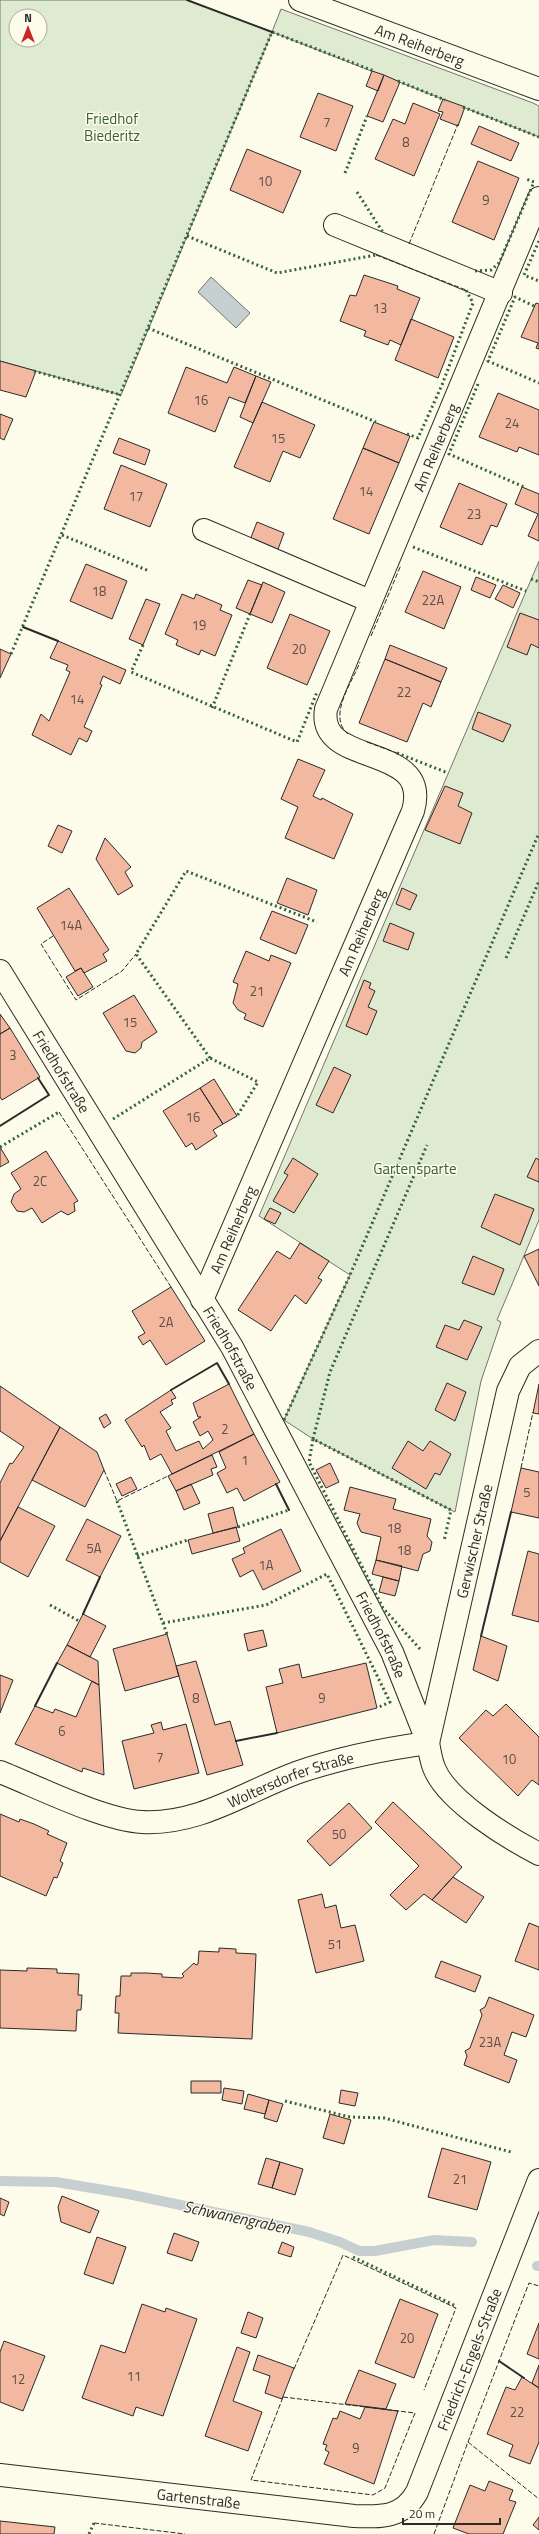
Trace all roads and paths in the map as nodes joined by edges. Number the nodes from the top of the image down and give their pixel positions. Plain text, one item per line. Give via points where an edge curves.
1 (300, 0) edge
2 (539, 89) edge
3 (539, 198) edge
4 (335, 226) dead end
5 (501, 293) junction
6 (204, 530) dead end
7 (370, 601) junction
8 (0, 971) edge
9 (202, 1300) junction
10 (539, 1351) edge
11 (428, 1743) junction
12 (0, 1772) edge
13 (539, 1854) edge
14 (539, 2180) edge
15 (0, 2475) edge
16 (395, 2524) edge

1 - 2 street, Am Reiherberg
3 - 5 street, Am Reiherberg
4 - 5 street
5 - 7 street, Am Reiherberg
6 - 7 street
7 - 9 street, Am Reiherberg via 326,709 325,723 328,732 337,741 404,770 414,790 415,804
8 - 9 street, Friedhofstraße
9 - 11 street, Friedhofstraße via 232,1347 392,1652
10 - 11 street, Gerwischer Straße via 520,1366 508,1391
11 - 12 street, Woltersdorfer Straße via 349,1758 296,1773 212,1811 186,1819 160,1822 141,1822 94,1810
11 - 13 street via 434,1769 445,1785 506,1836
14 - 16 street, Friedrich-Engels-Straße via 417,2492
15 - 16 street, Gartenstraße via 354,2516 387,2516

